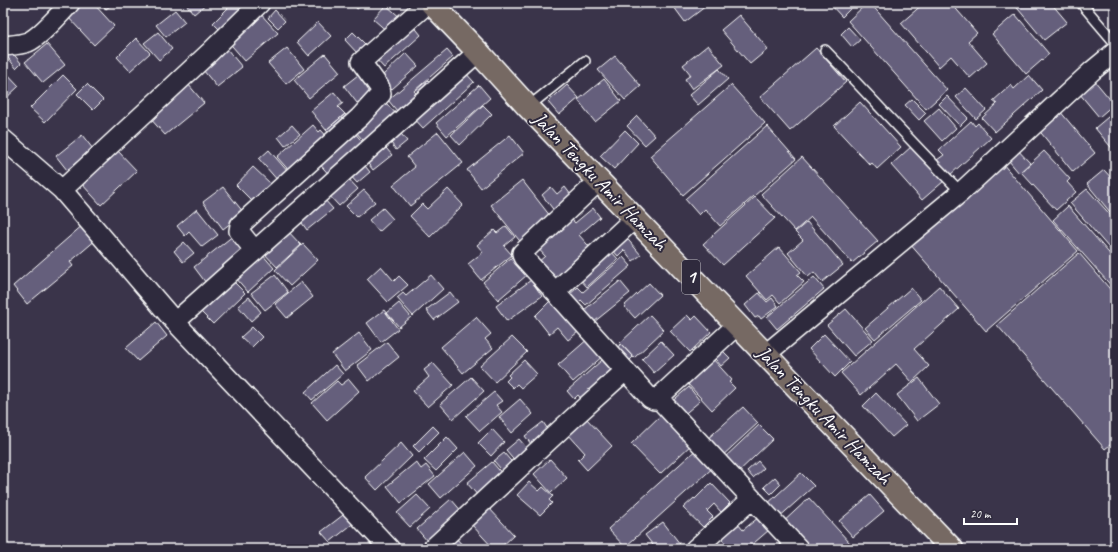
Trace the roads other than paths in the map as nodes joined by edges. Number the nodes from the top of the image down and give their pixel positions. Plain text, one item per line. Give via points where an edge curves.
1 (70, 3) edge
2 (260, 3) edge
3 (428, 3) edge
4 (431, 3) edge
5 (1081, 3) edge
6 (1115, 43) edge
7 (3, 46) edge
8 (825, 50) dead end
9 (478, 52) junction
10 (1115, 52) edge
11 (585, 61) dead end
12 (528, 107) junction
13 (3, 139) edge
14 (599, 181) junction
15 (62, 190) junction
16 (961, 192) junction
17 (635, 218) junction
18 (255, 251) junction
19 (554, 292) junction
20 (175, 322) junction
21 (737, 325) junction
22 (766, 354) junction
23 (625, 371) junction
24 (658, 398) junction
25 (752, 499) junction
26 (390, 549) edge
27 (432, 549) edge
28 (694, 549) edge
29 (799, 549) edge
30 (952, 549) edge

1 - 7 street via 30,41
2 - 15 street
3 - 18 street via 361,62 380,88 381,94 360,117 240,225 239,231
4 - 9 highway, Jalan Tengku Amir Hamzah / 1
5 - 6 lane
8 - 16 lane
9 - 12 highway, Jalan Tengku Amir Hamzah / 1
9 - 18 street
10 - 16 street
11 - 12 lane
12 - 14 highway, Jalan Tengku Amir Hamzah / 1
13 - 15 street
14 - 17 highway, Jalan Tengku Amir Hamzah / 1
14 - 19 street via 522,253
15 - 20 street
16 - 22 street
17 - 19 street
17 - 21 highway, Jalan Tengku Amir Hamzah / 1
18 - 20 street
19 - 23 street
20 - 26 street
21 - 22 highway, Jalan Tengku Amir Hamzah / 1
21 - 24 street
22 - 30 highway, Jalan Tengku Amir Hamzah / 1
23 - 24 street via 650,398
23 - 27 street
24 - 25 street
25 - 28 street
25 - 29 street

